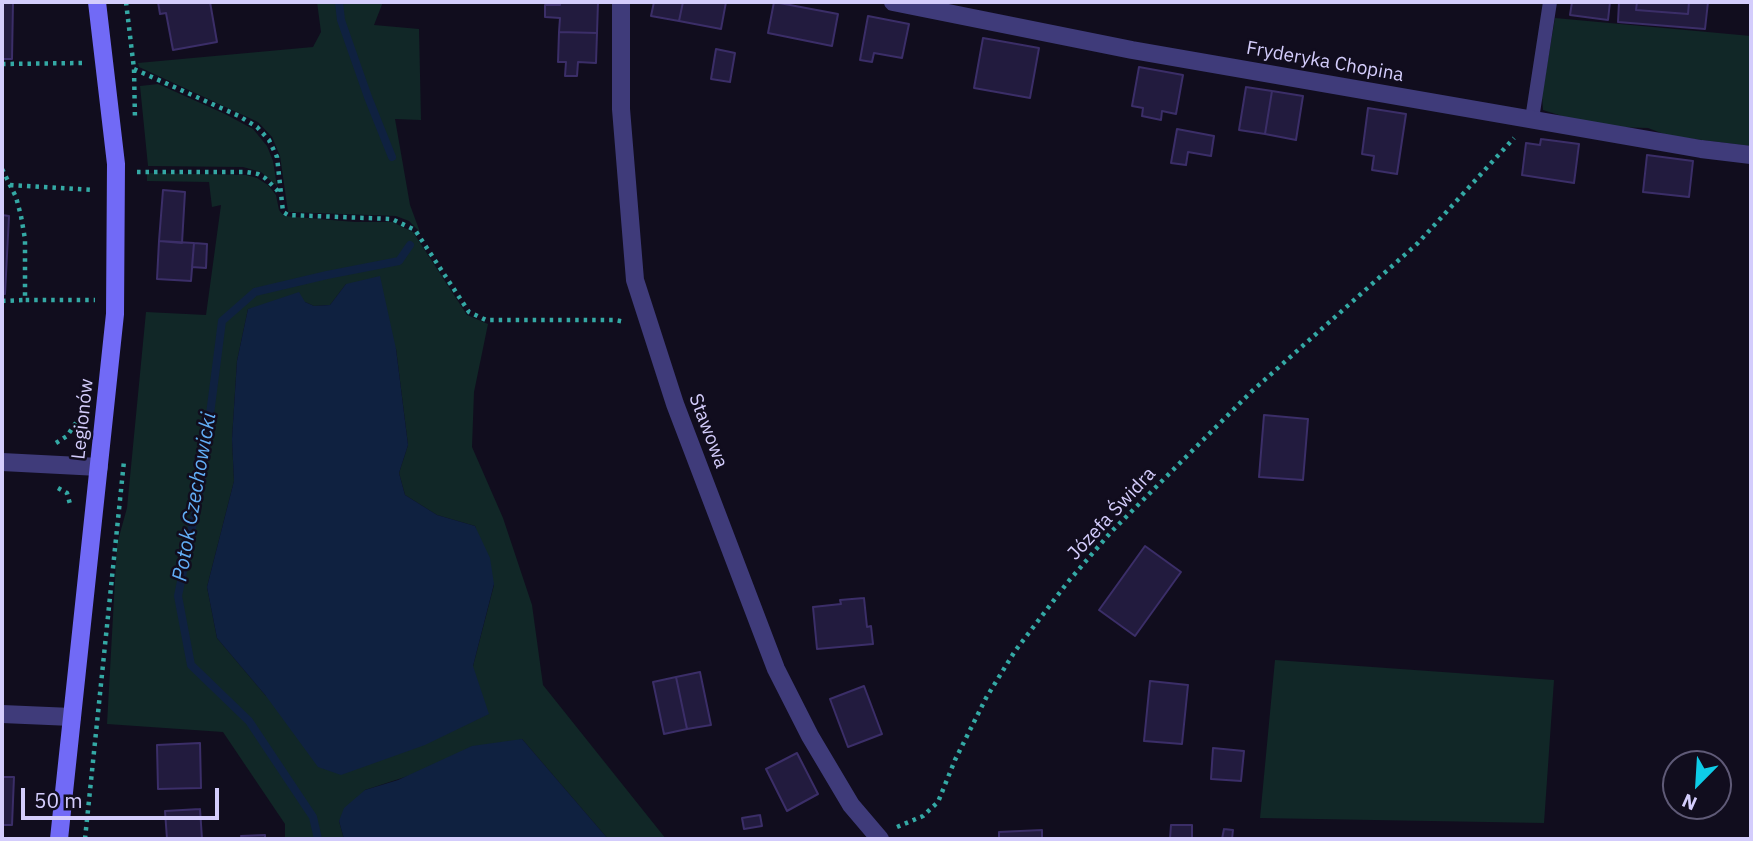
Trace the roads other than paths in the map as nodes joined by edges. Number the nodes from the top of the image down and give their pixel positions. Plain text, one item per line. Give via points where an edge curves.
1 (97, 2) edge
2 (621, 2) edge
3 (893, 2) edge
4 (1550, 2) edge
5 (1532, 119) junction
6 (1751, 155) edge
7 (2, 462) edge
8 (99, 467) junction
9 (2, 715) edge
10 (72, 717) junction
11 (878, 838) edge
12 (59, 839) edge

1 - 8 street, Legionów via 116,164 114,314
2 - 11 street, Stawowa via 621,109 635,280 675,404 776,669 851,805
3 - 5 street, Fryderyka Chopina via 1132,50
4 - 5 lane
5 - 6 street, Fryderyka Chopina
7 - 8 street
8 - 10 street, Legionów
9 - 10 street
10 - 12 street, Legionów

